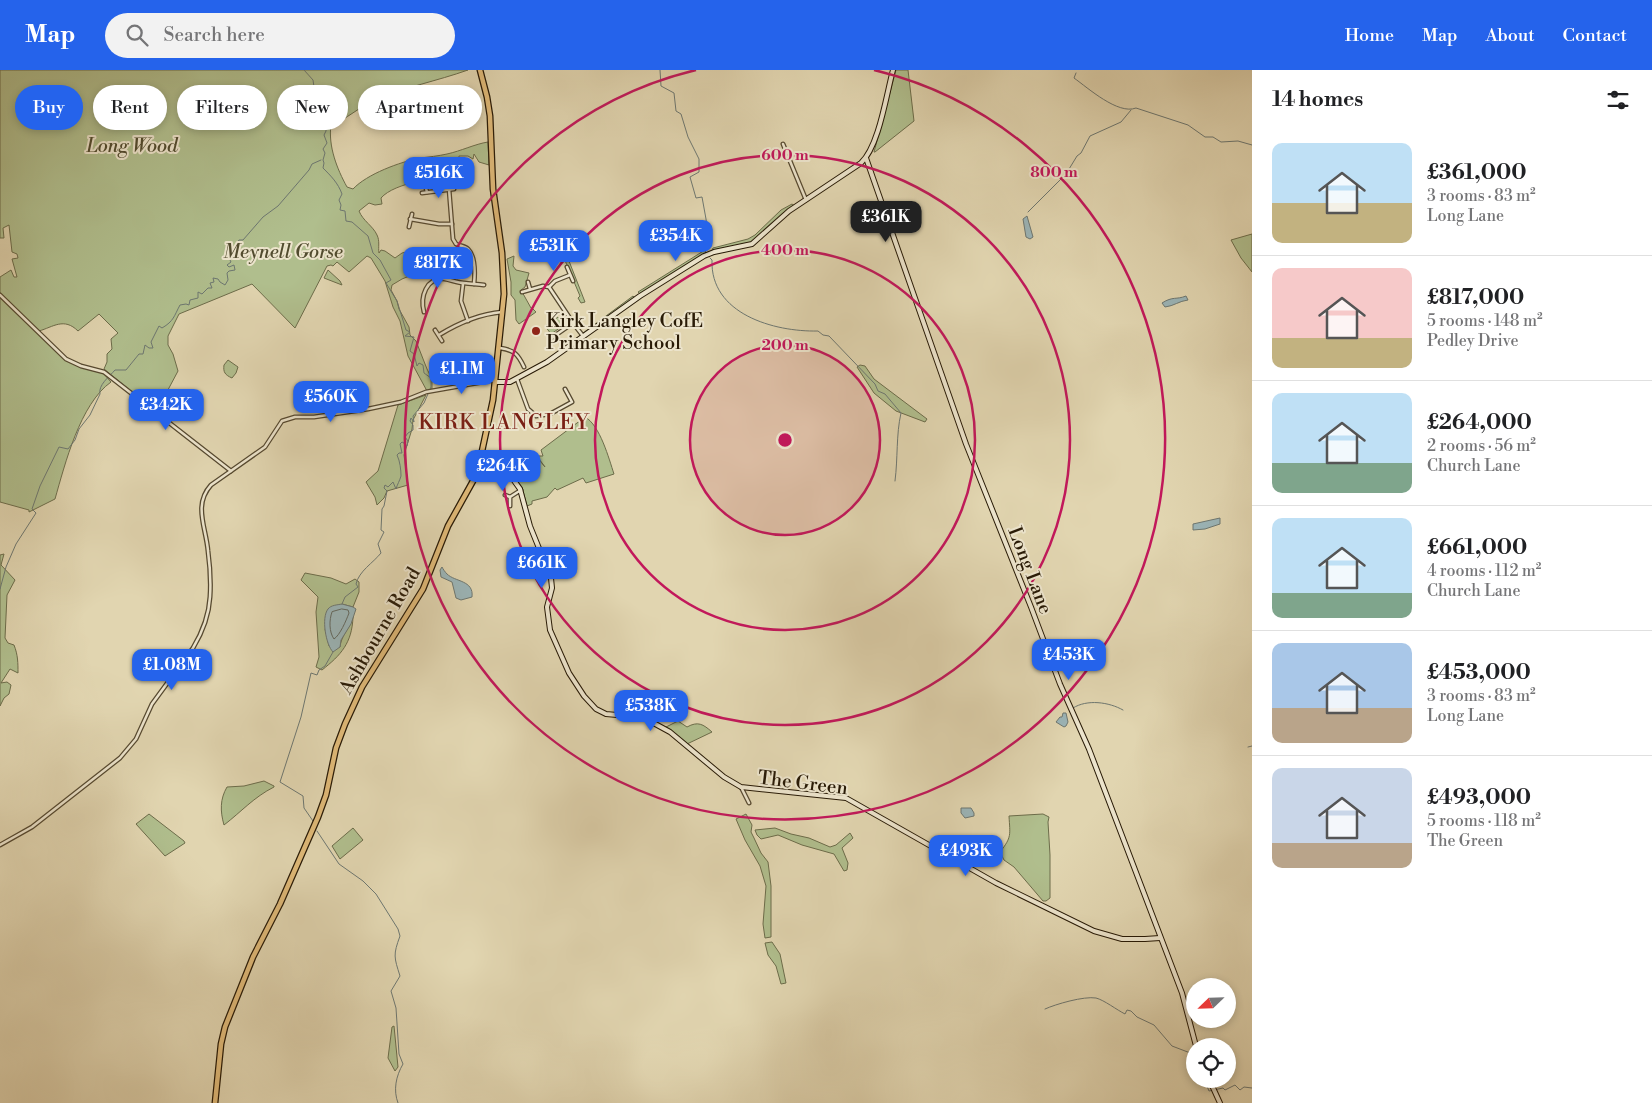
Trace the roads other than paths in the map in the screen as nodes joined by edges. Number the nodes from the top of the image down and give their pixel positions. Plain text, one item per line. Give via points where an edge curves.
1 (480, 70) edge
2 (893, 70) edge
3 (783, 144) dead end
4 (866, 158) junction
5 (425, 185) dead end
6 (449, 189) junction
7 (454, 189) dead end
8 (427, 192) junction
9 (422, 193) dead end
10 (806, 200) junction
11 (412, 214) dead end
12 (410, 219) junction
13 (452, 224) junction
14 (409, 227) dead end
15 (567, 267) dead end
16 (570, 275) junction
17 (449, 280) junction
18 (573, 281) dead end
19 (528, 282) dead end
20 (463, 283) junction
21 (474, 284) junction
22 (484, 285) dead end
23 (448, 286) dead end
24 (549, 287) junction
25 (530, 289) junction
26 (522, 292) dead end
27 (418, 294) dead end
28 (0, 295) edge
29 (422, 296) junction
30 (424, 312) dead end
31 (503, 312) junction
32 (468, 321) junction
33 (573, 323) junction
34 (435, 330) dead end
35 (438, 335) junction
36 (583, 336) junction
37 (550, 339) dead end
38 (442, 341) dead end
39 (500, 348) junction
40 (524, 367) dead end
41 (517, 379) junction
42 (496, 381) junction
43 (565, 389) dead end
44 (481, 454) junction
45 (231, 471) junction
46 (521, 490) junction
47 (505, 495) dead end
48 (510, 497) junction
49 (510, 506) dead end
50 (741, 787) junction
51 (748, 803) dead end
52 (0, 845) edge
53 (1160, 938) junction
54 (1194, 1038) edge
55 (1213, 1088) edge
56 (216, 1103) edge
57 (1220, 1103) edge

1 - 31 highway, Ashbourne Road via 490,116 493,193 504,278
2 - 4 street via 874,143
3 - 10 street
4 - 10 street
4 - 53 street, Long Lane via 966,444 1060,684 1089,749
5 - 8 street
6 - 7 street
6 - 8 street
6 - 13 street
8 - 9 street
10 - 36 street via 752,244 704,256
11 - 12 street
12 - 13 street
12 - 14 street
13 - 21 street via 454,242 466,247 470,254 475,270
15 - 16 street
16 - 18 street
16 - 24 street
17 - 20 street
17 - 23 street
17 - 29 street via 431,283
19 - 25 street
20 - 21 street
20 - 32 street via 461,301
21 - 22 street
24 - 25 street
24 - 33 street
25 - 26 street
27 - 29 street
28 - 45 street via 66,359 104,372
29 - 30 street
31 - 32 street
31 - 39 highway, Ashbourne Road
32 - 35 street
33 - 36 street
33 - 37 street
34 - 35 street
35 - 38 street
36 - 41 street
39 - 40 street via 515,352
39 - 42 highway, Ashbourne Road
41 - 42 street
41 - 43 street via 528,409 536,416 550,414 572,402
42 - 44 highway, Ashbourne Road
42 - 45 street via 426,392 401,402 368,409 282,421 265,447
44 - 46 street via 510,475
44 - 56 highway, Ashbourne Road via 473,481 448,526 423,589 362,688 345,724 318,817 253,957 225,1027
45 - 52 street via 211,485 202,499 209,552 210,595 209,608 194,648 152,704 136,739 120,758 32,827
46 - 48 street
46 - 50 street, The Green via 530,526 551,578 547,607 550,630 569,673 584,696 606,714 648,720 670,732 724,777
47 - 48 street
48 - 49 street
50 - 51 street
50 - 53 street, The Green via 846,798 996,883 1094,931 1122,939
53 - 54 street, Long Lane via 1184,999
55 - 57 street

